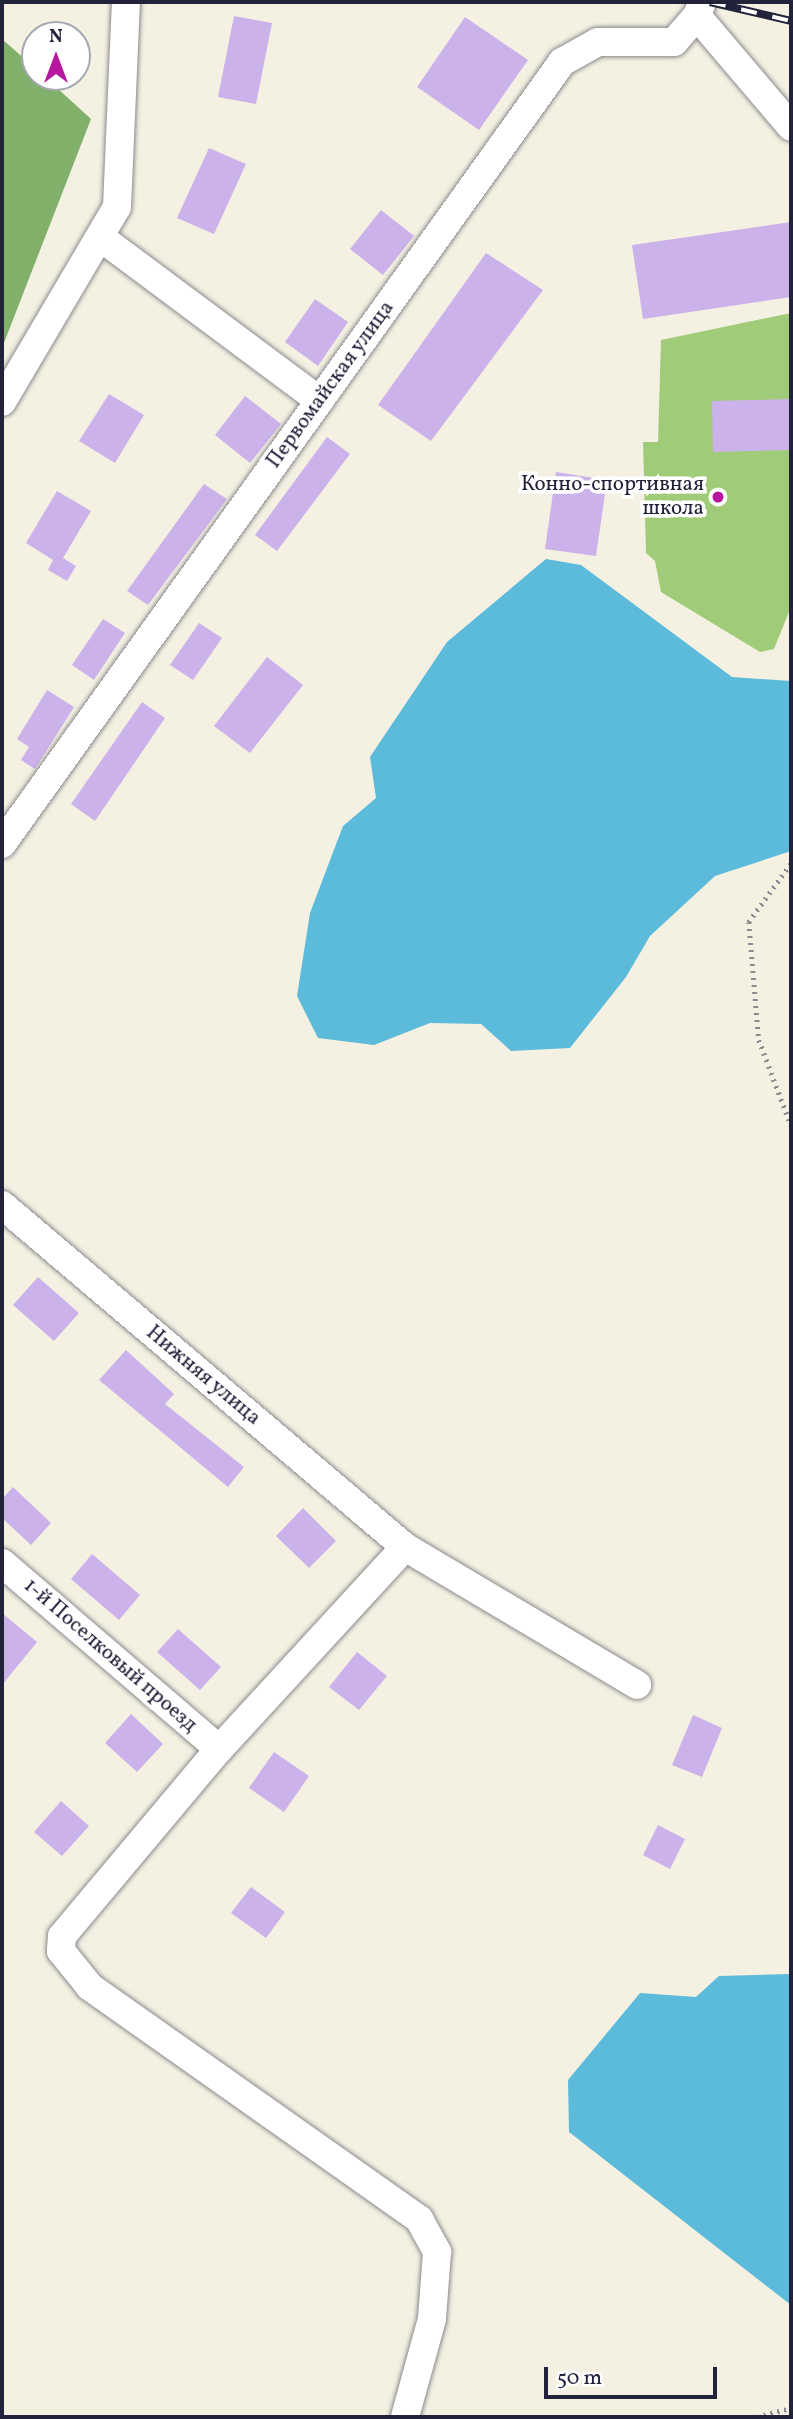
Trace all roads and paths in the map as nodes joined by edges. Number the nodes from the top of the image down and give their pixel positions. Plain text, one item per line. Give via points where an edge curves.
1 (126, 2) edge
2 (699, 9) edge
3 (791, 127) edge
4 (100, 237) junction
5 (320, 401) junction
6 (2, 402) edge
7 (2, 844) edge
8 (791, 864) edge
9 (791, 1125) edge
10 (2, 1205) edge
11 (405, 1547) junction
12 (2, 1563) edge
13 (637, 1685) dead end
14 (219, 1749) junction
15 (791, 2408) edge
16 (405, 2417) edge
17 (757, 2417) edge

1 - 4 street via 117,207
2 - 3 street
2 - 5 street, Первомайская улица via 674,42 598,42 562,62
4 - 5 street
4 - 6 street
5 - 7 street, Первомайская улица
8 - 9 path via 749,922 759,1040
10 - 11 street, Нижняя улица
11 - 13 street, Нижняя улица
11 - 14 street
12 - 14 street, 1-й Поселковый проезд
14 - 16 street via 62,1936 61,1951 90,1987 419,2219 437,2252 432,2319
15 - 17 path

